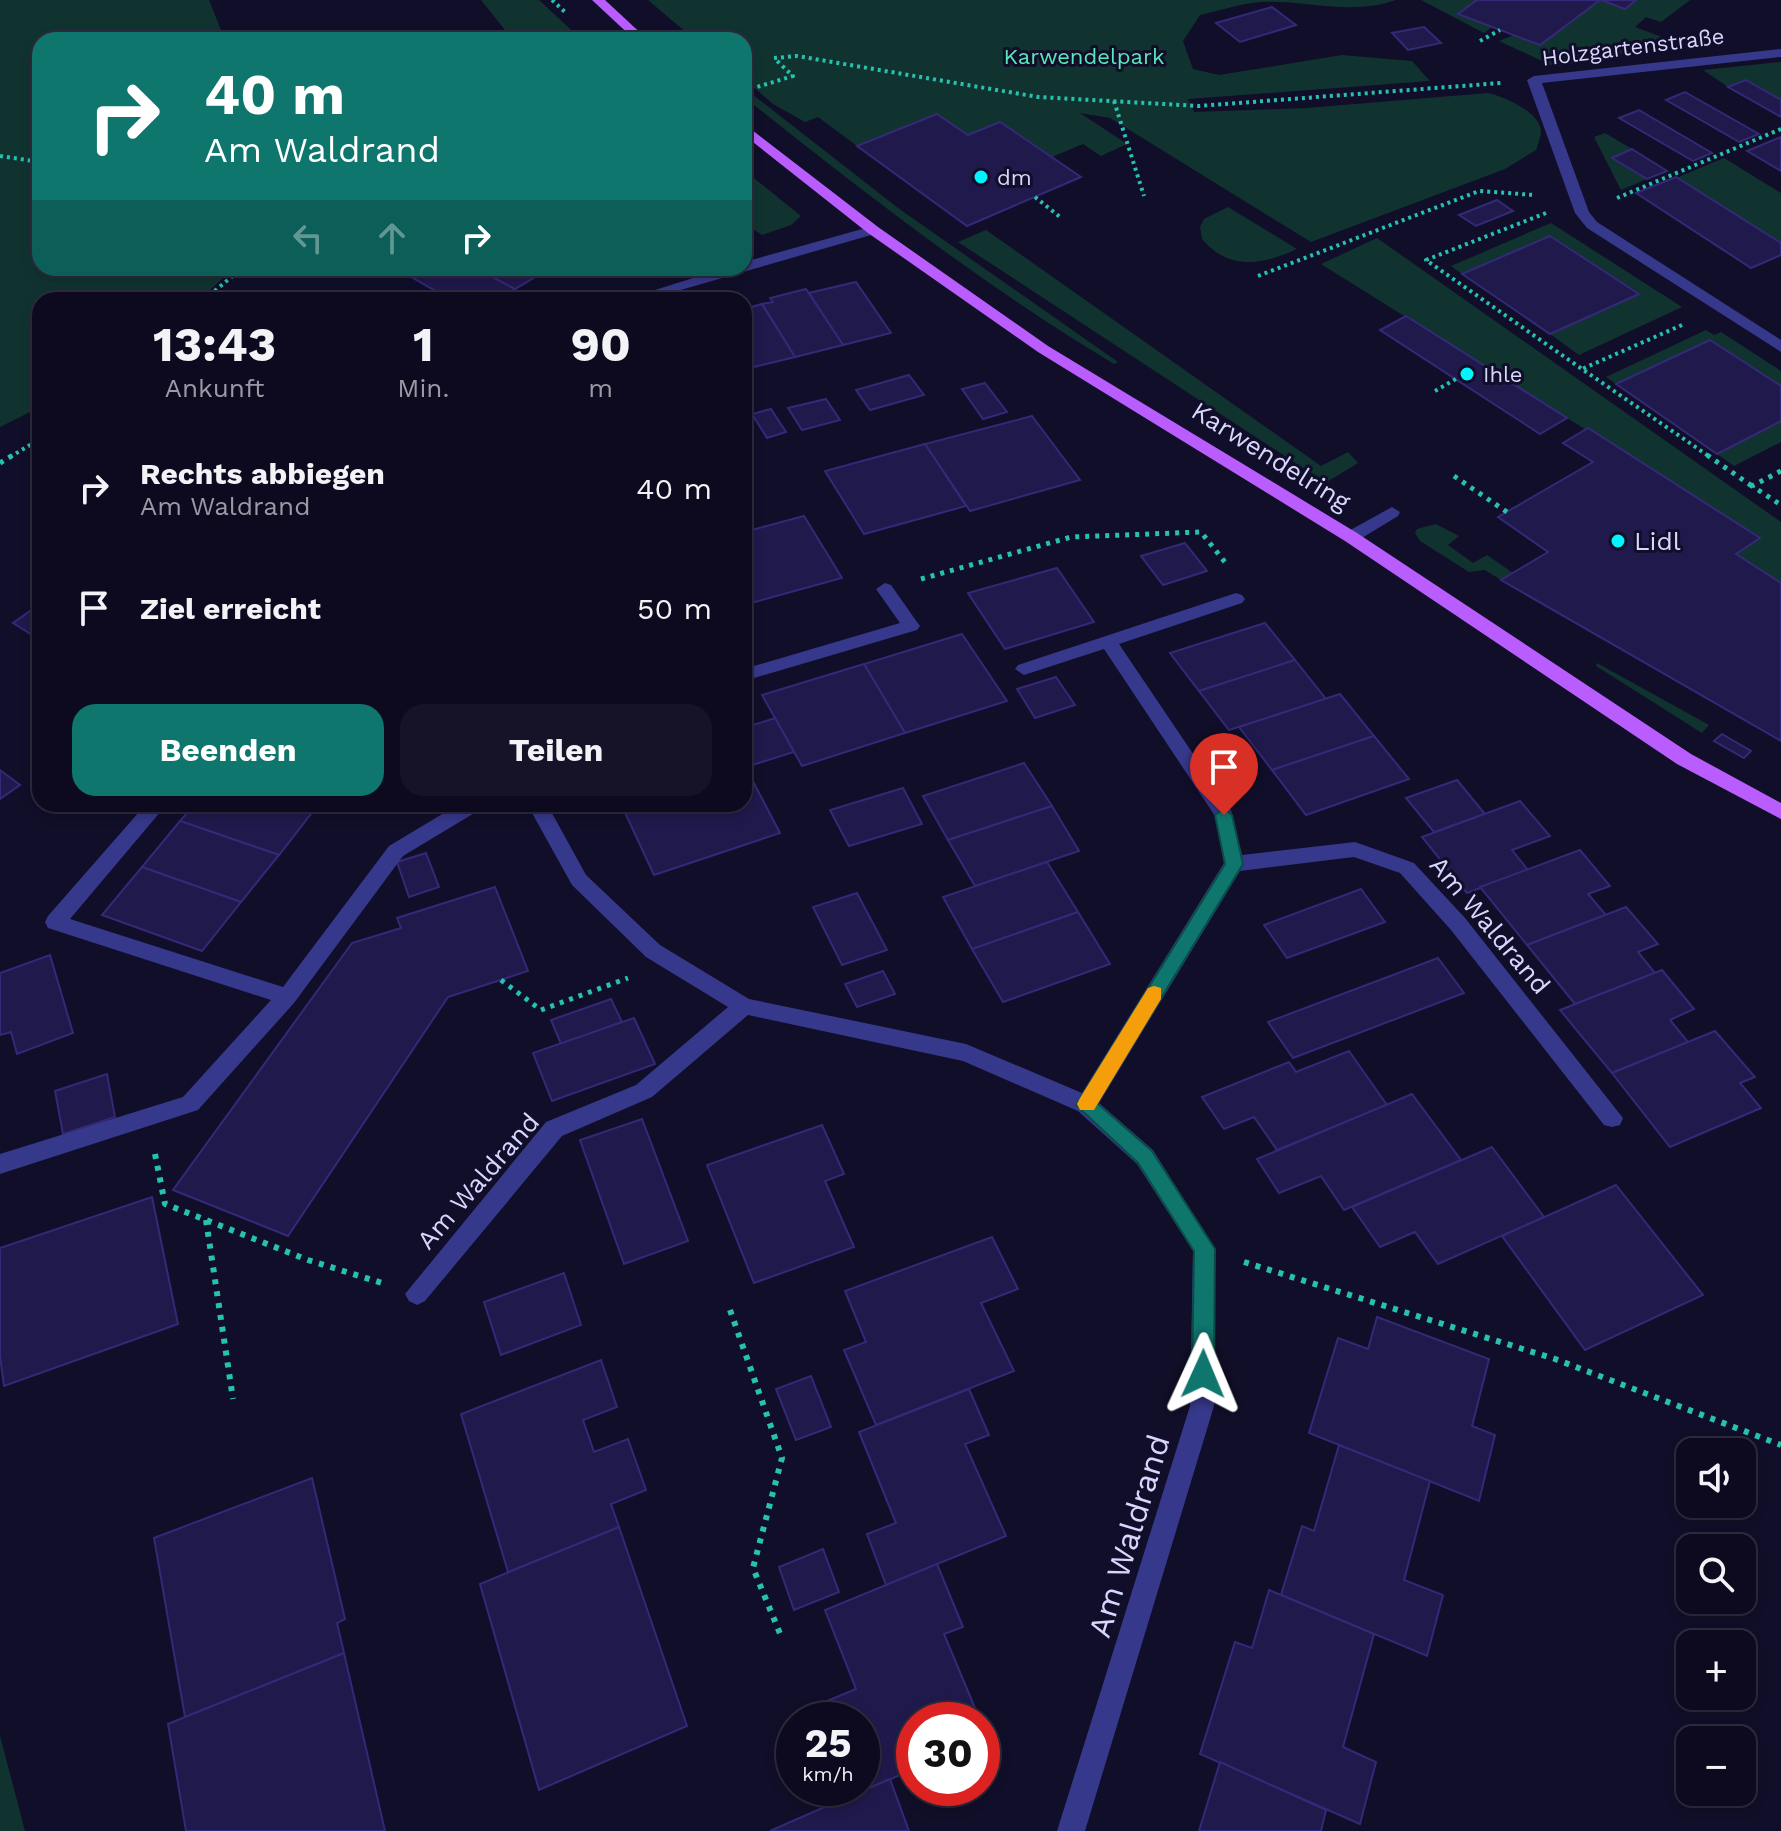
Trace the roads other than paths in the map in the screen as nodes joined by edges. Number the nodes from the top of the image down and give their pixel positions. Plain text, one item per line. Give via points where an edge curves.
1 (598, 0) edge
2 (633, 32) edge
3 (1781, 53) edge
4 (752, 134) edge
5 (873, 230) junction
6 (752, 265) edge
7 (714, 276) edge
8 (658, 292) edge
9 (1781, 347) edge
10 (1392, 512) dead end
11 (1351, 537) junction
12 (885, 589) road end
13 (1236, 599) road end
14 (1108, 642) junction
15 (1024, 669) dead end
16 (752, 673) edge
17 (150, 812) edge
18 (461, 812) edge
19 (541, 812) edge
20 (1781, 812) edge
21 (1234, 864) junction
22 (287, 997) junction
23 (744, 1006) junction
24 (1086, 1105) junction
25 (1612, 1118) dead end
26 (0, 1164) edge
27 (417, 1294) road end
28 (1071, 1831) edge

1 - 2 main road
3 - 9 street, Holzgartenstraße via 1534,80 1582,213 1592,225
4 - 5 main road, Karwendelring
5 - 6 street
5 - 11 main road, Karwendelring via 1043,349
7 - 8 street
10 - 11 street
11 - 20 main road, Karwendelring via 1648,736
12 - 16 street via 911,626
13 - 14 street
14 - 15 street
14 - 21 street via 1224,815
17 - 22 street via 55,922
18 - 22 street via 396,851
19 - 23 street via 579,880 653,951
21 - 24 street
21 - 25 street, Am Waldrand via 1355,849 1407,868
22 - 26 street via 190,1104
23 - 24 street via 966,1053
23 - 27 street, Am Waldrand via 644,1091 554,1129
24 - 28 street, Am Waldrand via 1145,1157 1204,1249 1202,1406

